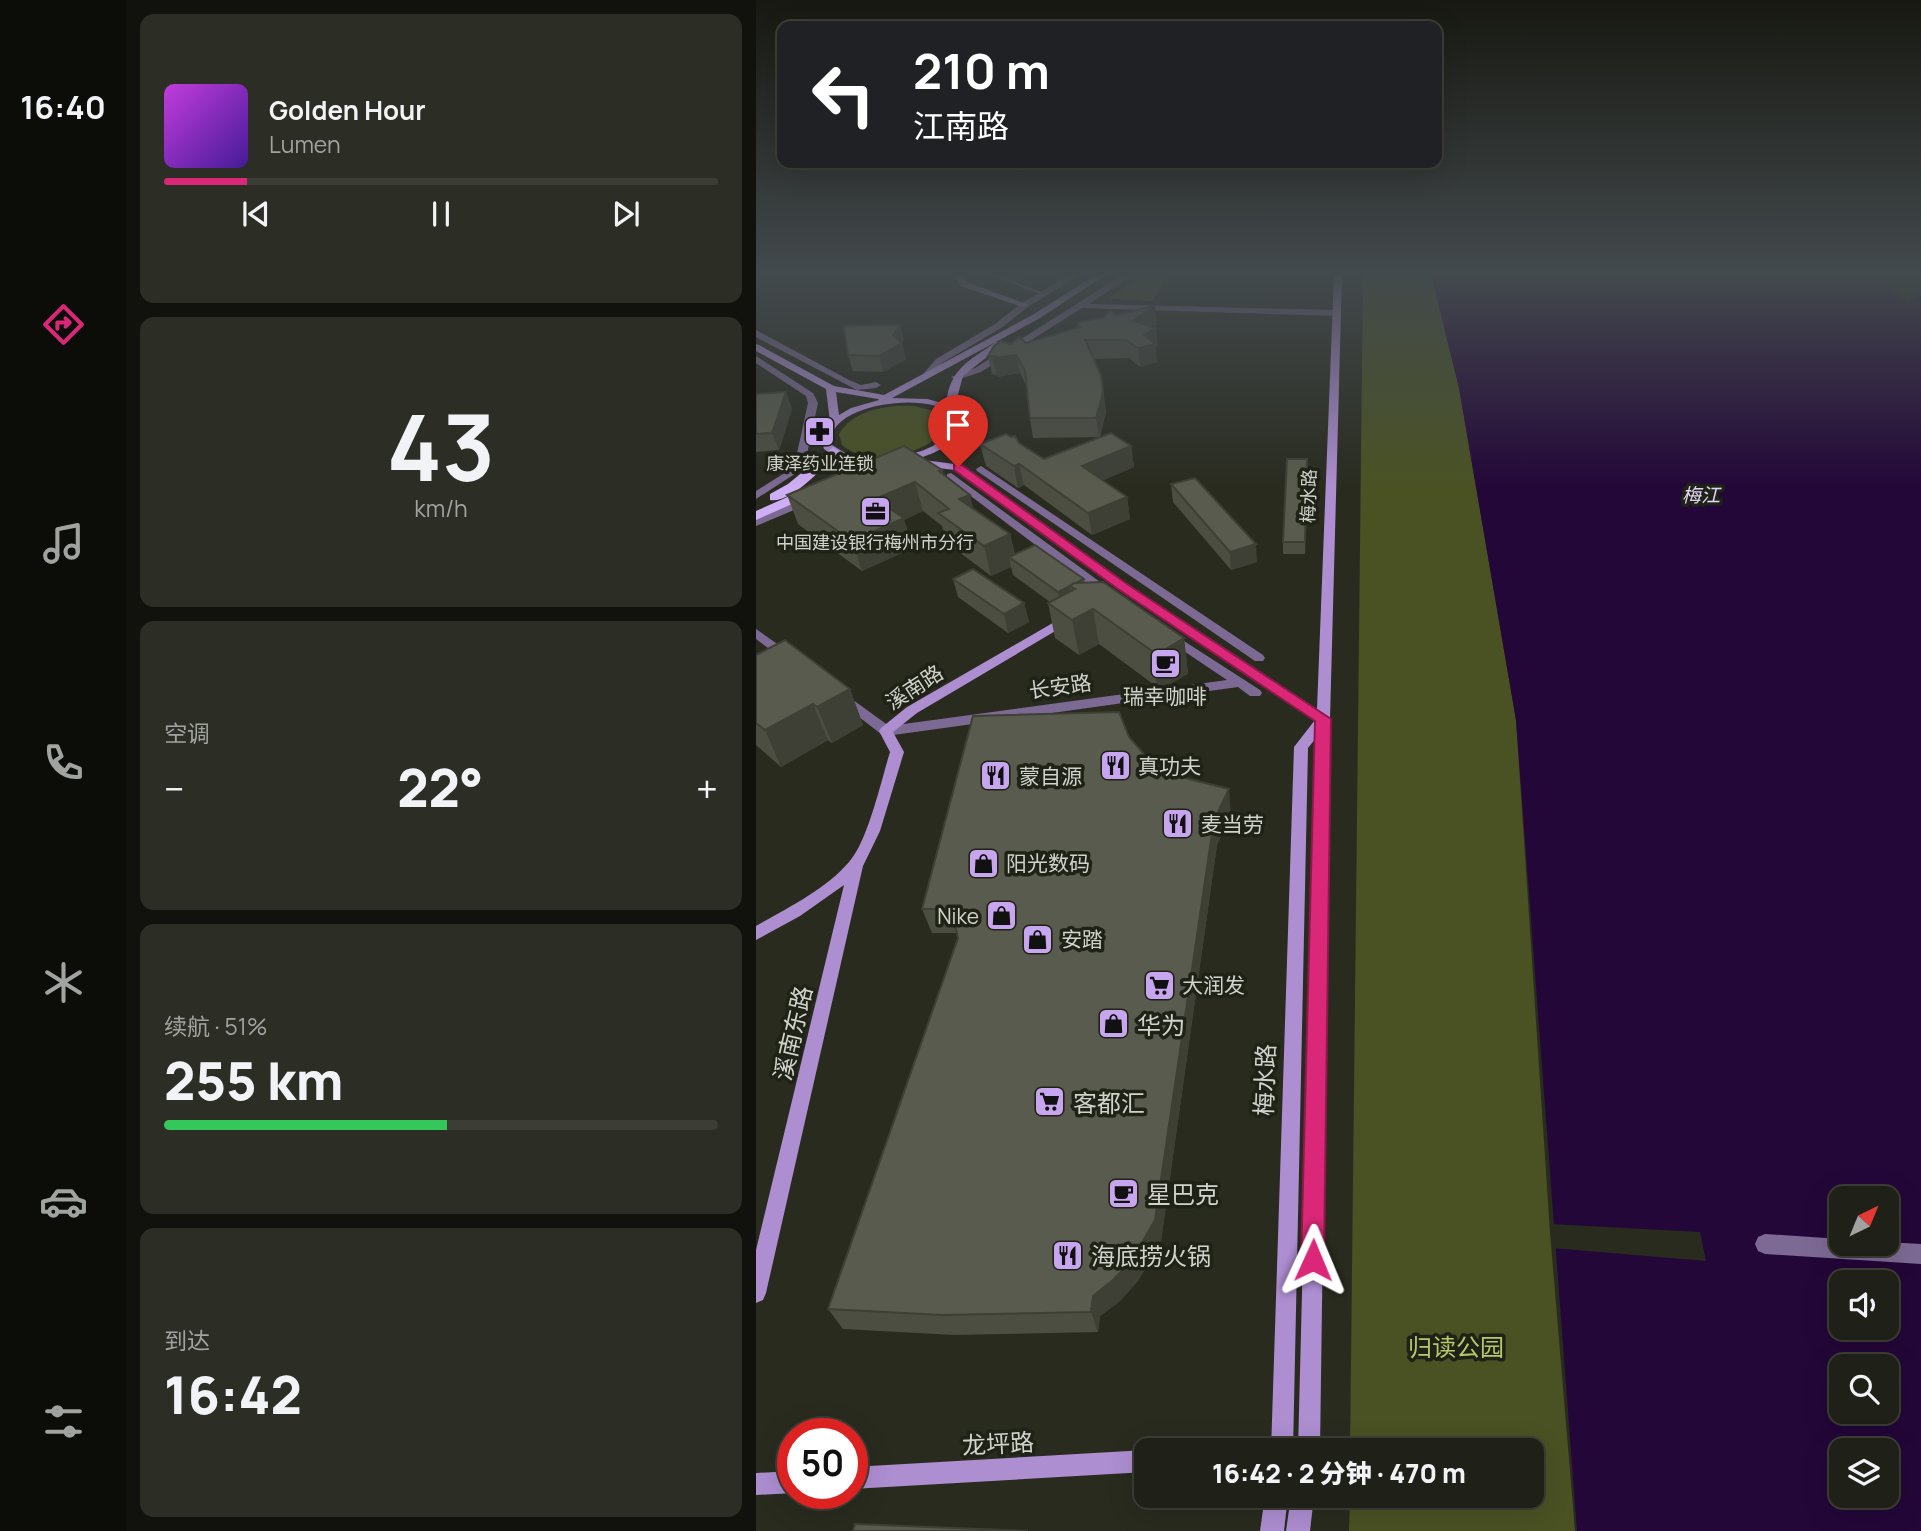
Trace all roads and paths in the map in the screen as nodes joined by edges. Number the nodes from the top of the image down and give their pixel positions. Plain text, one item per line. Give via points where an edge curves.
1 (780, 345) edge
2 (966, 345) edge
3 (981, 345) edge
4 (995, 345) edge
5 (1018, 345) edge
6 (1336, 345) edge
7 (756, 347) edge
8 (756, 359) edge
9 (929, 373) junction
10 (956, 377) junction
11 (876, 385) dead end
12 (831, 388) junction
13 (885, 398) junction
14 (898, 400) junction
15 (873, 404) junction
16 (950, 408) junction
17 (835, 423) junction
18 (952, 437) junction
19 (833, 451) junction
20 (891, 461) junction
21 (981, 469) dead end
22 (955, 472) junction
23 (850, 474) edge
24 (826, 488) joint
25 (756, 496) edge
26 (756, 506) edge
27 (756, 516) edge
28 (756, 523) edge
29 (1122, 586) junction
30 (1104, 600) junction
31 (1163, 631) edge
32 (756, 633) edge
33 (1259, 657) dead end
34 (799, 666) edge
35 (1239, 683) junction
36 (832, 690) edge
37 (1255, 694) dead end
38 (1323, 719) junction
39 (886, 731) junction
40 (856, 866) junction
41 (756, 934) edge
42 (1765, 1244) dead end
43 (1921, 1254) edge
44 (756, 1293) edge
45 (1282, 1438) edge
46 (1309, 1438) edge
47 (1134, 1462) edge
48 (868, 1477) edge
49 (777, 1483) edge
50 (756, 1484) edge
51 (1275, 1508) edge
52 (1301, 1508) edge
53 (1272, 1531) edge
54 (1298, 1531) edge

1 - 11 street via 860,388
2 - 9 street via 939,361
3 - 9 main road
4 - 10 main road
5 - 10 street via 978,370
6 - 38 main road, 梅水路
7 - 12 main road
8 - 25 street via 810,395 813,402 799,468
9 - 13 main road
10 - 16 main road
12 - 13 main road
12 - 17 main road
13 - 14 main road
13 - 15 main road
14 - 15 main road
14 - 16 main road
15 - 17 main road
16 - 18 main road via 959,424
17 - 19 main road via 826,441
18 - 20 main road via 924,453
18 - 22 main road
19 - 20 main road via 859,461
19 - 26 main road via 793,487
20 - 22 main road
20 - 23 main road
21 - 33 street
22 - 29 main road
22 - 30 street
24 - 27 main road
24 - 28 street
29 - 30 main road, 溪南路
29 - 38 main road
30 - 39 main road, 溪南路 via 912,709
31 - 35 street
32 - 34 street
35 - 37 street
35 - 39 street, 长安路
36 - 39 street
38 - 45 main road, 梅水路 via 1301,747
38 - 46 main road, 梅水路
39 - 40 main road, 溪南路 via 897,752
40 - 41 main road
40 - 44 main road, 溪南东路
42 - 43 street
47 - 48 main road, 龙坪路
49 - 50 main road
51 - 53 main road
52 - 54 main road

